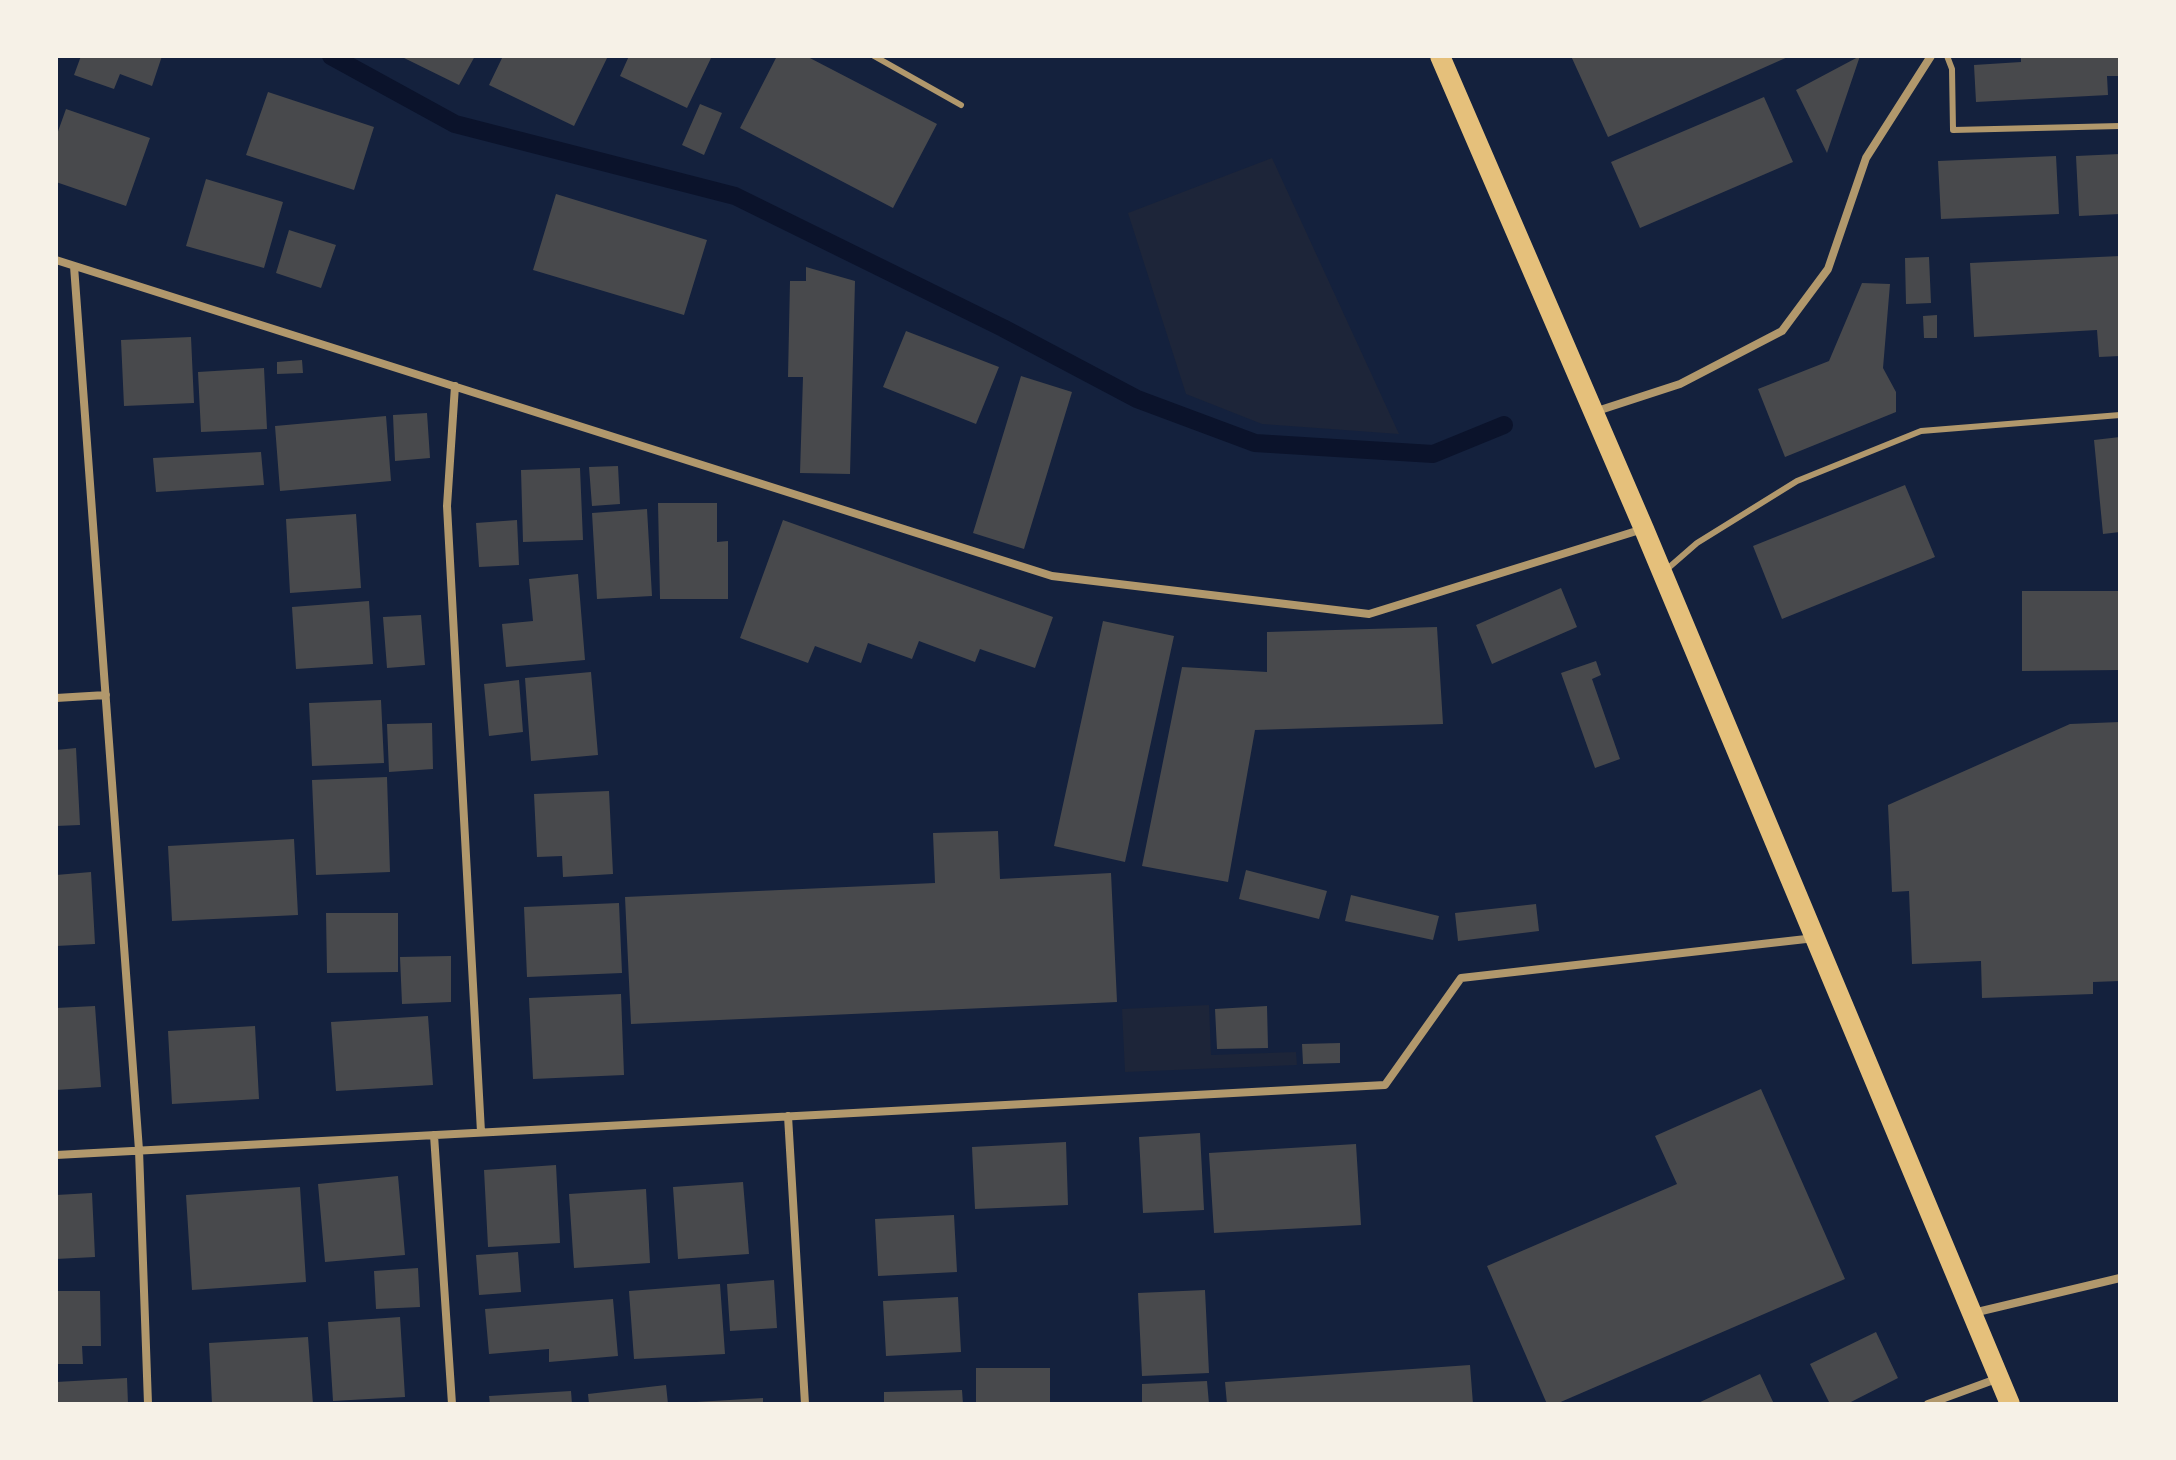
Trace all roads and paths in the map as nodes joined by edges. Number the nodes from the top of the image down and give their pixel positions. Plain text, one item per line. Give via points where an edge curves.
1 (874, 56) edge
2 (1440, 56) edge
3 (1931, 56) edge
4 (1947, 56) edge
5 (961, 105) dead end
6 (2120, 126) edge
7 (56, 260) edge
8 (74, 266) junction
9 (455, 386) junction
10 (1594, 413) junction
11 (2120, 415) edge
12 (1644, 529) junction
13 (1663, 573) junction
14 (106, 695) junction
15 (56, 698) edge
16 (1815, 938) junction
17 (788, 1116) junction
18 (481, 1132) junction
19 (434, 1135) junction
20 (139, 1150) junction
21 (56, 1155) edge
22 (2120, 1278) edge
23 (1972, 1313) junction
24 (1999, 1378) junction
25 (148, 1404) edge
26 (452, 1404) edge
27 (805, 1404) edge
28 (1928, 1404) edge
29 (2010, 1404) edge

1 - 5 lane
2 - 10 main road
3 - 10 street via 1866,158 1828,269 1782,331 1680,384
4 - 6 lane via 1953,130
7 - 8 street
8 - 9 street
8 - 14 street
9 - 12 street via 1052,576 1369,614
9 - 18 street via 447,506
10 - 12 main road
11 - 13 lane via 1921,431 1797,481 1697,543
12 - 13 main road
13 - 16 main road
14 - 15 street
14 - 20 street
16 - 17 street via 1461,978 1385,1085
16 - 23 main road
17 - 18 street
17 - 27 street
18 - 19 street
19 - 20 street
19 - 26 street
20 - 21 street
20 - 25 street
22 - 23 street
23 - 24 main road
24 - 28 street
24 - 29 main road

